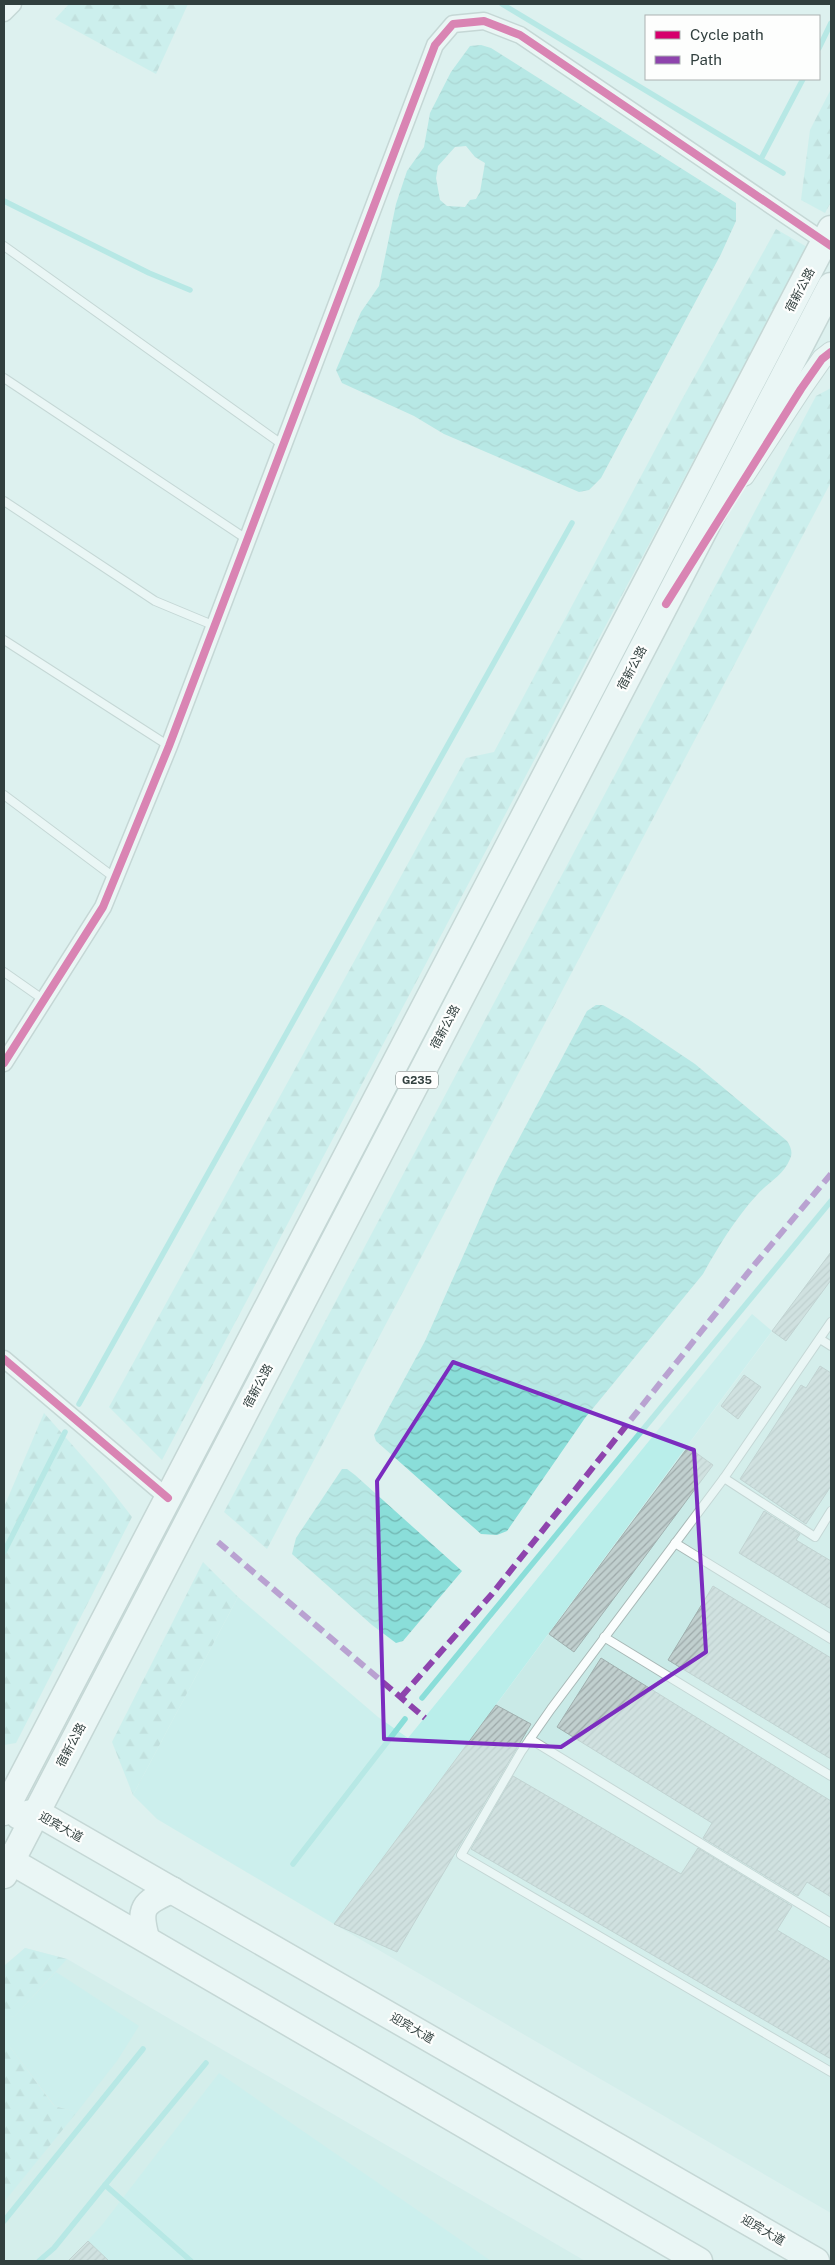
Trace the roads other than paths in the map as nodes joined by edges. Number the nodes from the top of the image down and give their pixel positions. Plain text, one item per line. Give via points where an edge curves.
1 (13, 4) edge
2 (4, 13) edge
3 (829, 239) edge
4 (4, 246) edge
5 (831, 286) edge
6 (831, 352) edge
7 (4, 378) edge
8 (283, 446) junction
9 (4, 501) edge
10 (248, 540) junction
11 (666, 604) junction
12 (215, 626) junction
13 (4, 640) edge
14 (169, 746) junction
15 (4, 795) edge
16 (115, 878) junction
17 (4, 972) edge
18 (44, 1000) junction
19 (4, 1063) edge
20 (831, 1322) edge
21 (820, 1339) junction
22 (831, 1346) edge
23 (4, 1359) edge
24 (724, 1478) junction
25 (168, 1498) junction
26 (831, 1511) edge
27 (675, 1543) junction
28 (604, 1637) junction
29 (831, 1639) edge
30 (530, 1739) junction
31 (831, 1776) edge
32 (4, 1812) edge
33 (36, 1812) junction
34 (4, 1820) edge
35 (6, 1864) edge
36 (172, 1890) junction
37 (831, 1922) edge
38 (146, 1940) junction
39 (831, 2072) edge
40 (699, 2261) edge
41 (816, 2261) edge

1 - 2 street
3 - 8 street via 520,35 484,21 453,24 435,45
3 - 25 highway, 宿新公路 / G235
4 - 8 lane
5 - 11 highway, 宿新公路 / G235
6 - 11 street via 822,359 776,426
7 - 10 lane
8 - 10 street
9 - 12 lane via 155,601
10 - 12 street
11 - 33 highway, 宿新公路 / G235
12 - 14 street
13 - 14 lane
14 - 16 street
15 - 16 lane
16 - 18 street via 103,907
17 - 18 lane
18 - 19 street
20 - 21 lane
21 - 22 lane
21 - 24 lane
23 - 25 street
24 - 26 lane via 815,1537
24 - 27 lane
25 - 32 highway, 宿新公路 / G235
27 - 28 lane
27 - 29 lane
28 - 30 lane
28 - 31 lane
30 - 37 lane
30 - 39 lane via 461,1855
33 - 34 highway, 迎宾大道
33 - 35 highway, 宿新公路 / G235
33 - 36 highway, 迎宾大道
35 - 38 highway
36 - 38 main road via 146,1906 141,1918
36 - 41 highway, 迎宾大道
38 - 40 highway

